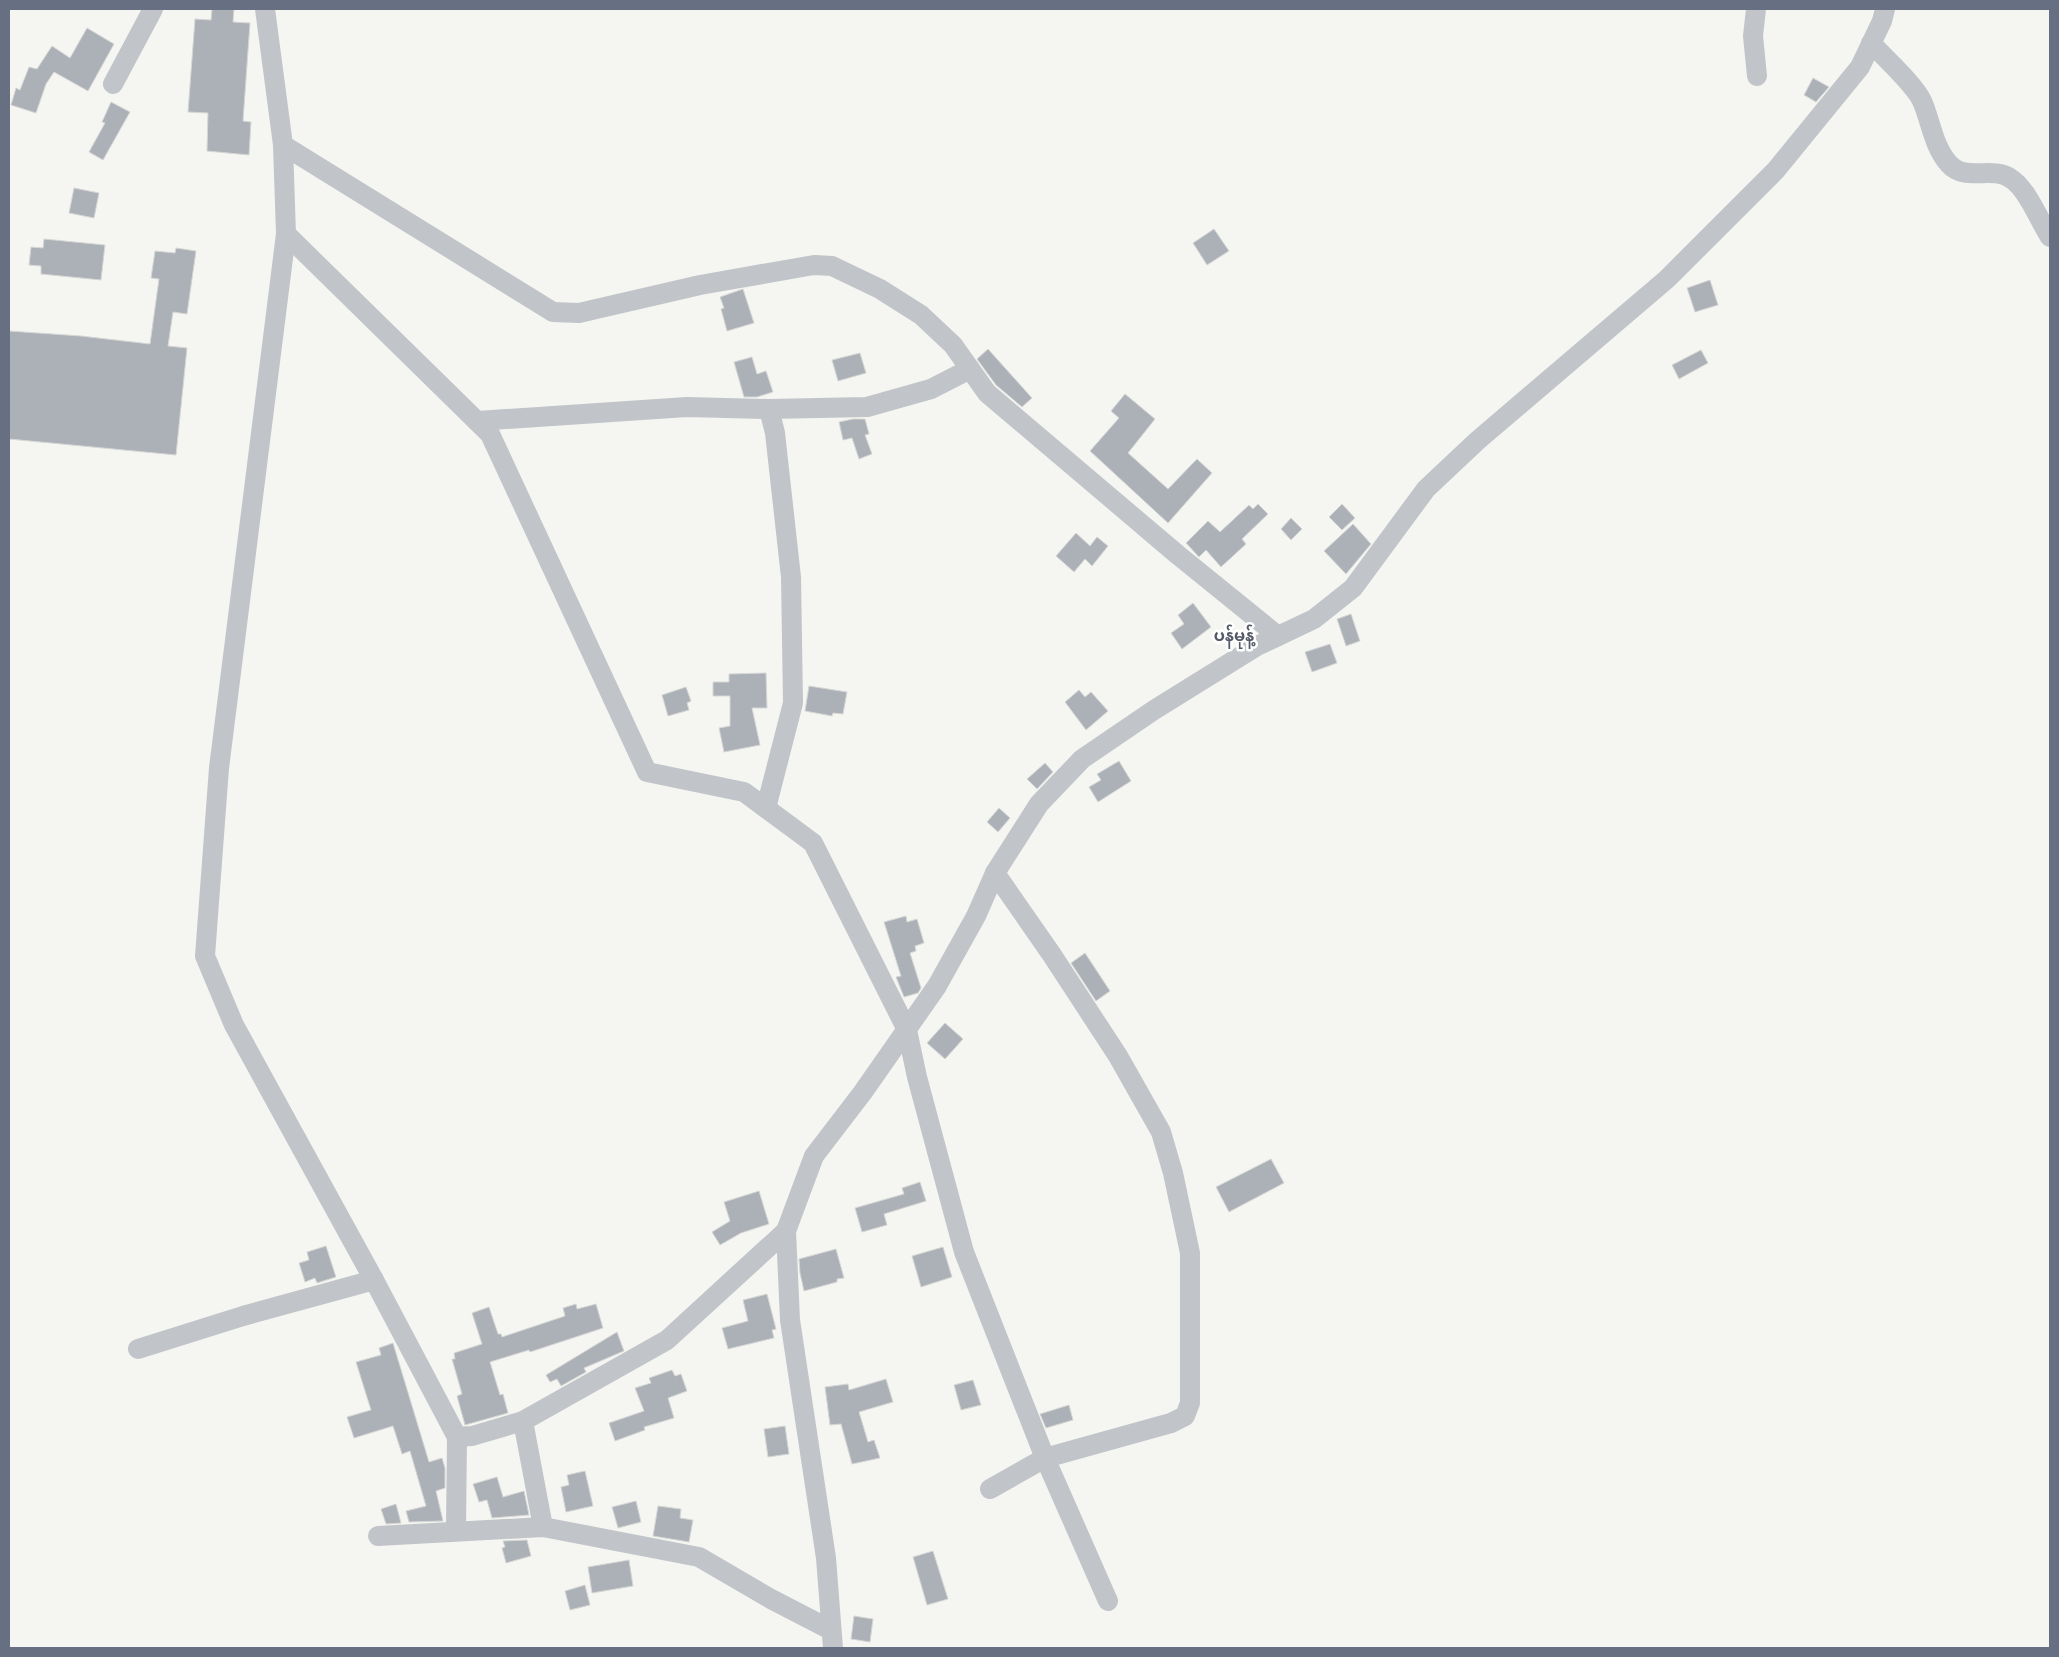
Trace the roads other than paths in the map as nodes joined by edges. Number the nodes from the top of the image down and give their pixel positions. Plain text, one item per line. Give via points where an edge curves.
1 (153, 9) edge
2 (266, 9) edge
3 (1756, 9) edge
4 (1884, 9) edge
5 (1871, 44) junction
6 (1758, 76) dead end
7 (112, 84) dead end
8 (283, 145) junction
9 (286, 234) junction
10 (2050, 237) edge
11 (970, 369) junction
12 (769, 409) junction
13 (477, 421) junction
14 (1278, 636) junction
15 (766, 808) junction
16 (995, 873) junction
17 (907, 1030) junction
18 (786, 1230) junction
19 (374, 1280) junction
20 (138, 1349) dead end
21 (523, 1421) junction
22 (458, 1438) junction
23 (1045, 1458) junction
24 (990, 1489) dead end
25 (543, 1527) junction
26 (456, 1530) junction
27 (378, 1536) dead end
28 (1108, 1601) dead end
29 (832, 1639) edge

1 - 7 street
2 - 8 street
3 - 6 street via 1753,36
4 - 5 street
5 - 10 street via 1921,99 1934,137 1948,163 1959,172 2008,177 2022,188
5 - 14 street via 1860,67 1776,170 1680,265 1477,440 1426,489 1353,588 1314,619
8 - 9 street
8 - 11 street via 553,312 579,313 700,285 814,265 832,266 880,289 921,315 953,346
9 - 13 street
9 - 19 street via 219,768 205,956 234,1025
11 - 12 street via 931,389 867,407
11 - 14 street via 987,393 1051,449
12 - 13 street via 687,407
12 - 15 street via 775,433 791,577 792,703
13 - 15 street via 490,434 647,772 744,792
14 - 16 street via 1154,710 1082,760 1039,804
15 - 17 street via 813,843
16 - 17 street via 942,978
16 - 23 street via 1118,1056 1161,1132 1190,1253 1190,1402 1185,1416 1171,1424
17 - 18 street via 814,1156
17 - 23 street via 964,1252
18 - 21 street via 667,1340
18 - 29 street via 790,1320 826,1558
19 - 20 street
19 - 22 street
21 - 22 street
21 - 25 street
22 - 26 street
23 - 24 street
23 - 28 street
25 - 26 street
25 - 29 street via 699,1557
26 - 27 street

